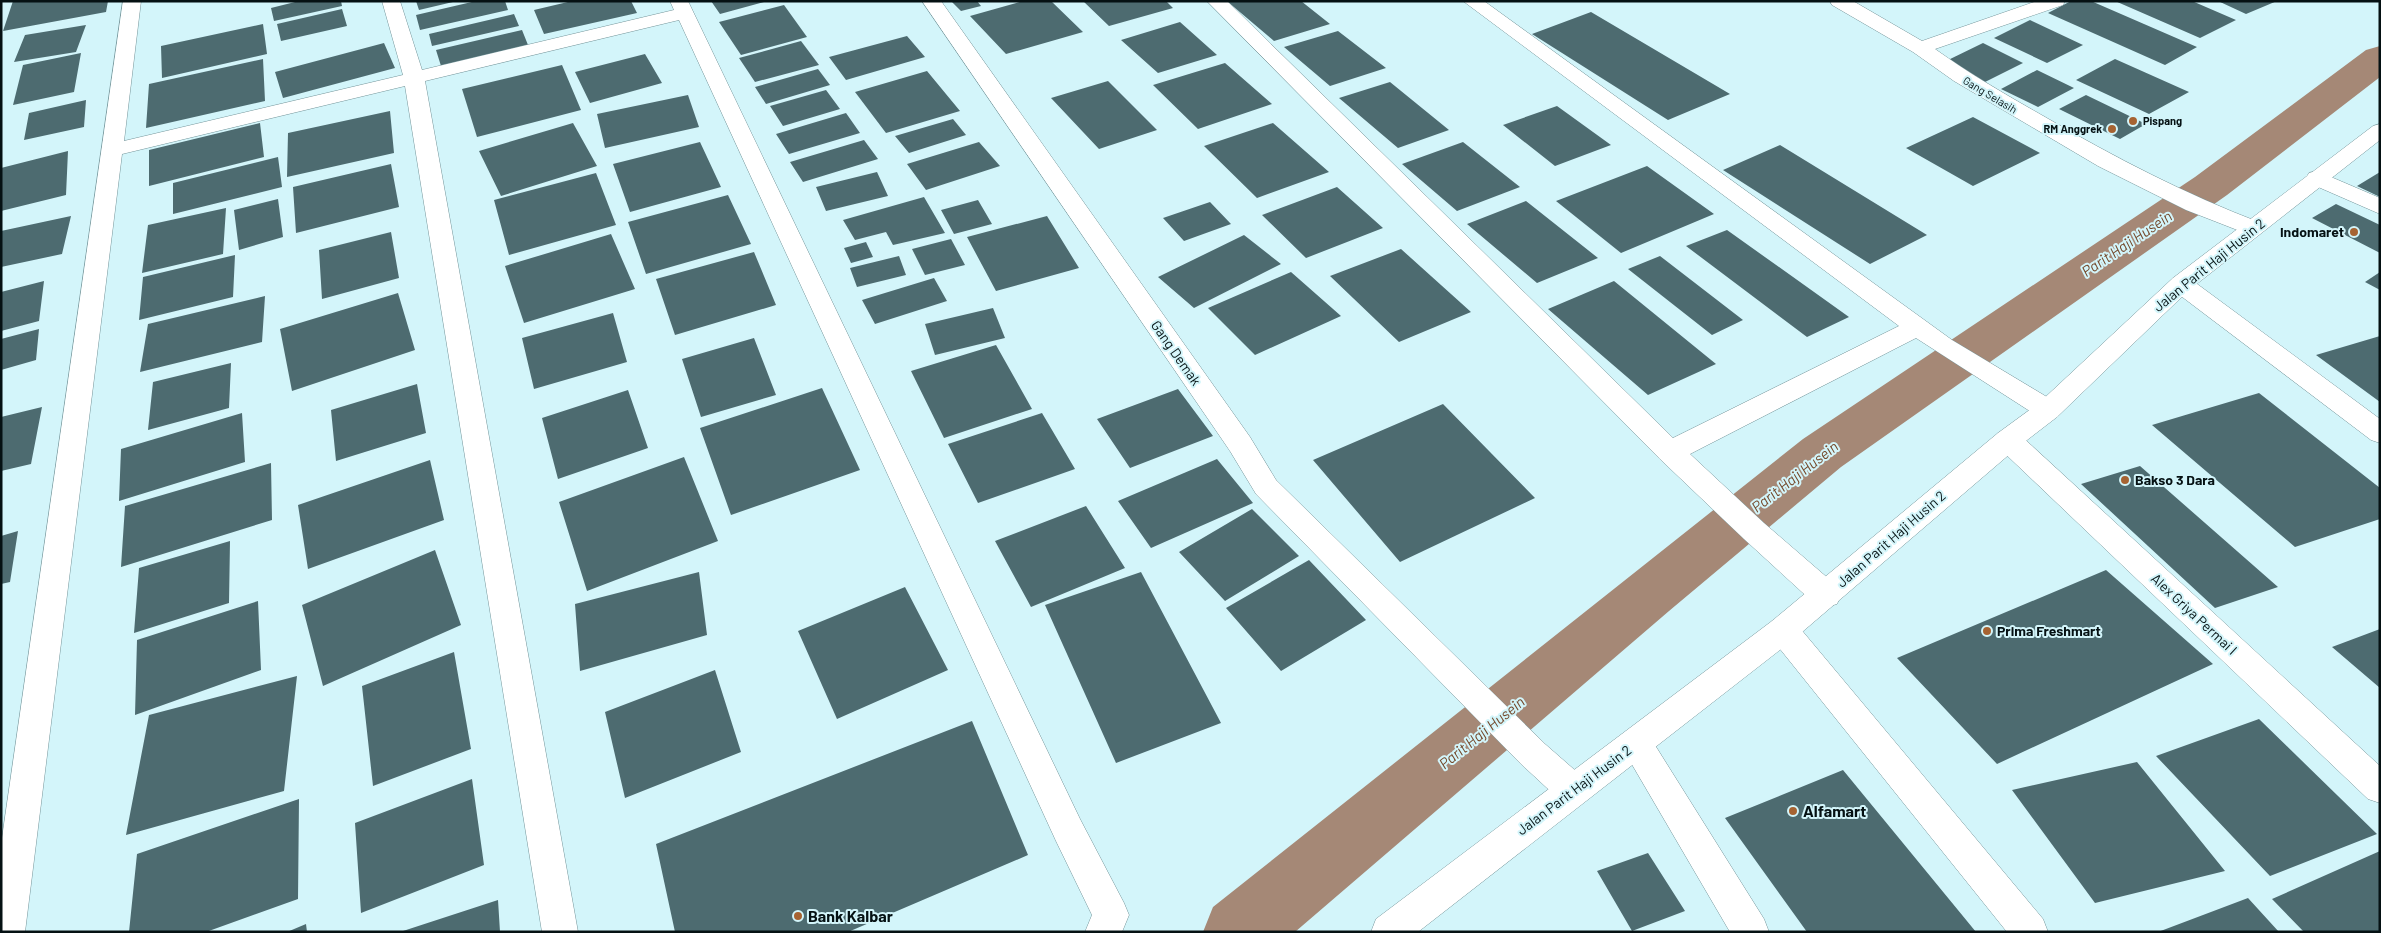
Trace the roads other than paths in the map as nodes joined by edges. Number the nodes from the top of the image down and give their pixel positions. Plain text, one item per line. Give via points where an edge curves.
1 (132, 1) edge
2 (391, 1) edge
3 (931, 1) edge
4 (1216, 1) edge
5 (1472, 1) edge
6 (1839, 1) edge
7 (2056, 1) edge
8 (683, 7) edge
9 (1920, 48) junction
10 (414, 78) junction
11 (2380, 130) edge
12 (114, 150) junction
13 (2317, 178) junction
14 (2380, 207) edge
15 (2253, 228) junction
16 (2181, 284) junction
17 (1918, 327) junction
18 (2048, 410) junction
19 (2380, 433) edge
20 (2008, 440) junction
21 (1670, 452) junction
22 (1826, 595) junction
23 (1783, 630) junction
24 (1636, 744) junction
25 (2380, 788) edge
26 (1573, 790) junction
27 (7, 932) edge
28 (560, 932) edge
29 (1103, 932) edge
30 (1389, 932) edge
31 (1751, 932) edge
32 (2030, 932) edge

1 - 12 street
2 - 10 street
3 - 26 street, Gang Demak via 1240,444 1266,487
4 - 21 street
5 - 17 street
6 - 9 street, Gang Selasih
7 - 9 street
8 - 10 street
8 - 29 street via 1111,915
9 - 15 street, Gang Selasih via 1961,78 2060,136 2146,181
10 - 12 street
10 - 28 street
11 - 13 street, Jalan Parit Haji Husin 2
12 - 27 street
13 - 14 street
13 - 15 street, Jalan Parit Haji Husin 2
15 - 16 street, Jalan Parit Haji Husin 2
16 - 18 street, Jalan Parit Haji Husin 2
16 - 19 street
17 - 18 street via 1943,346
17 - 21 street
18 - 20 street, Jalan Parit Haji Husin 2
20 - 22 street, Jalan Parit Haji Husin 2
20 - 25 street, Alex Griya Permai I
21 - 22 street via 1736,516
22 - 23 street, Jalan Parit Haji Husin 2
23 - 24 street, Jalan Parit Haji Husin 2
23 - 32 street
24 - 26 street, Jalan Parit Haji Husin 2
24 - 31 street
26 - 30 street, Jalan Parit Haji Husin 2

